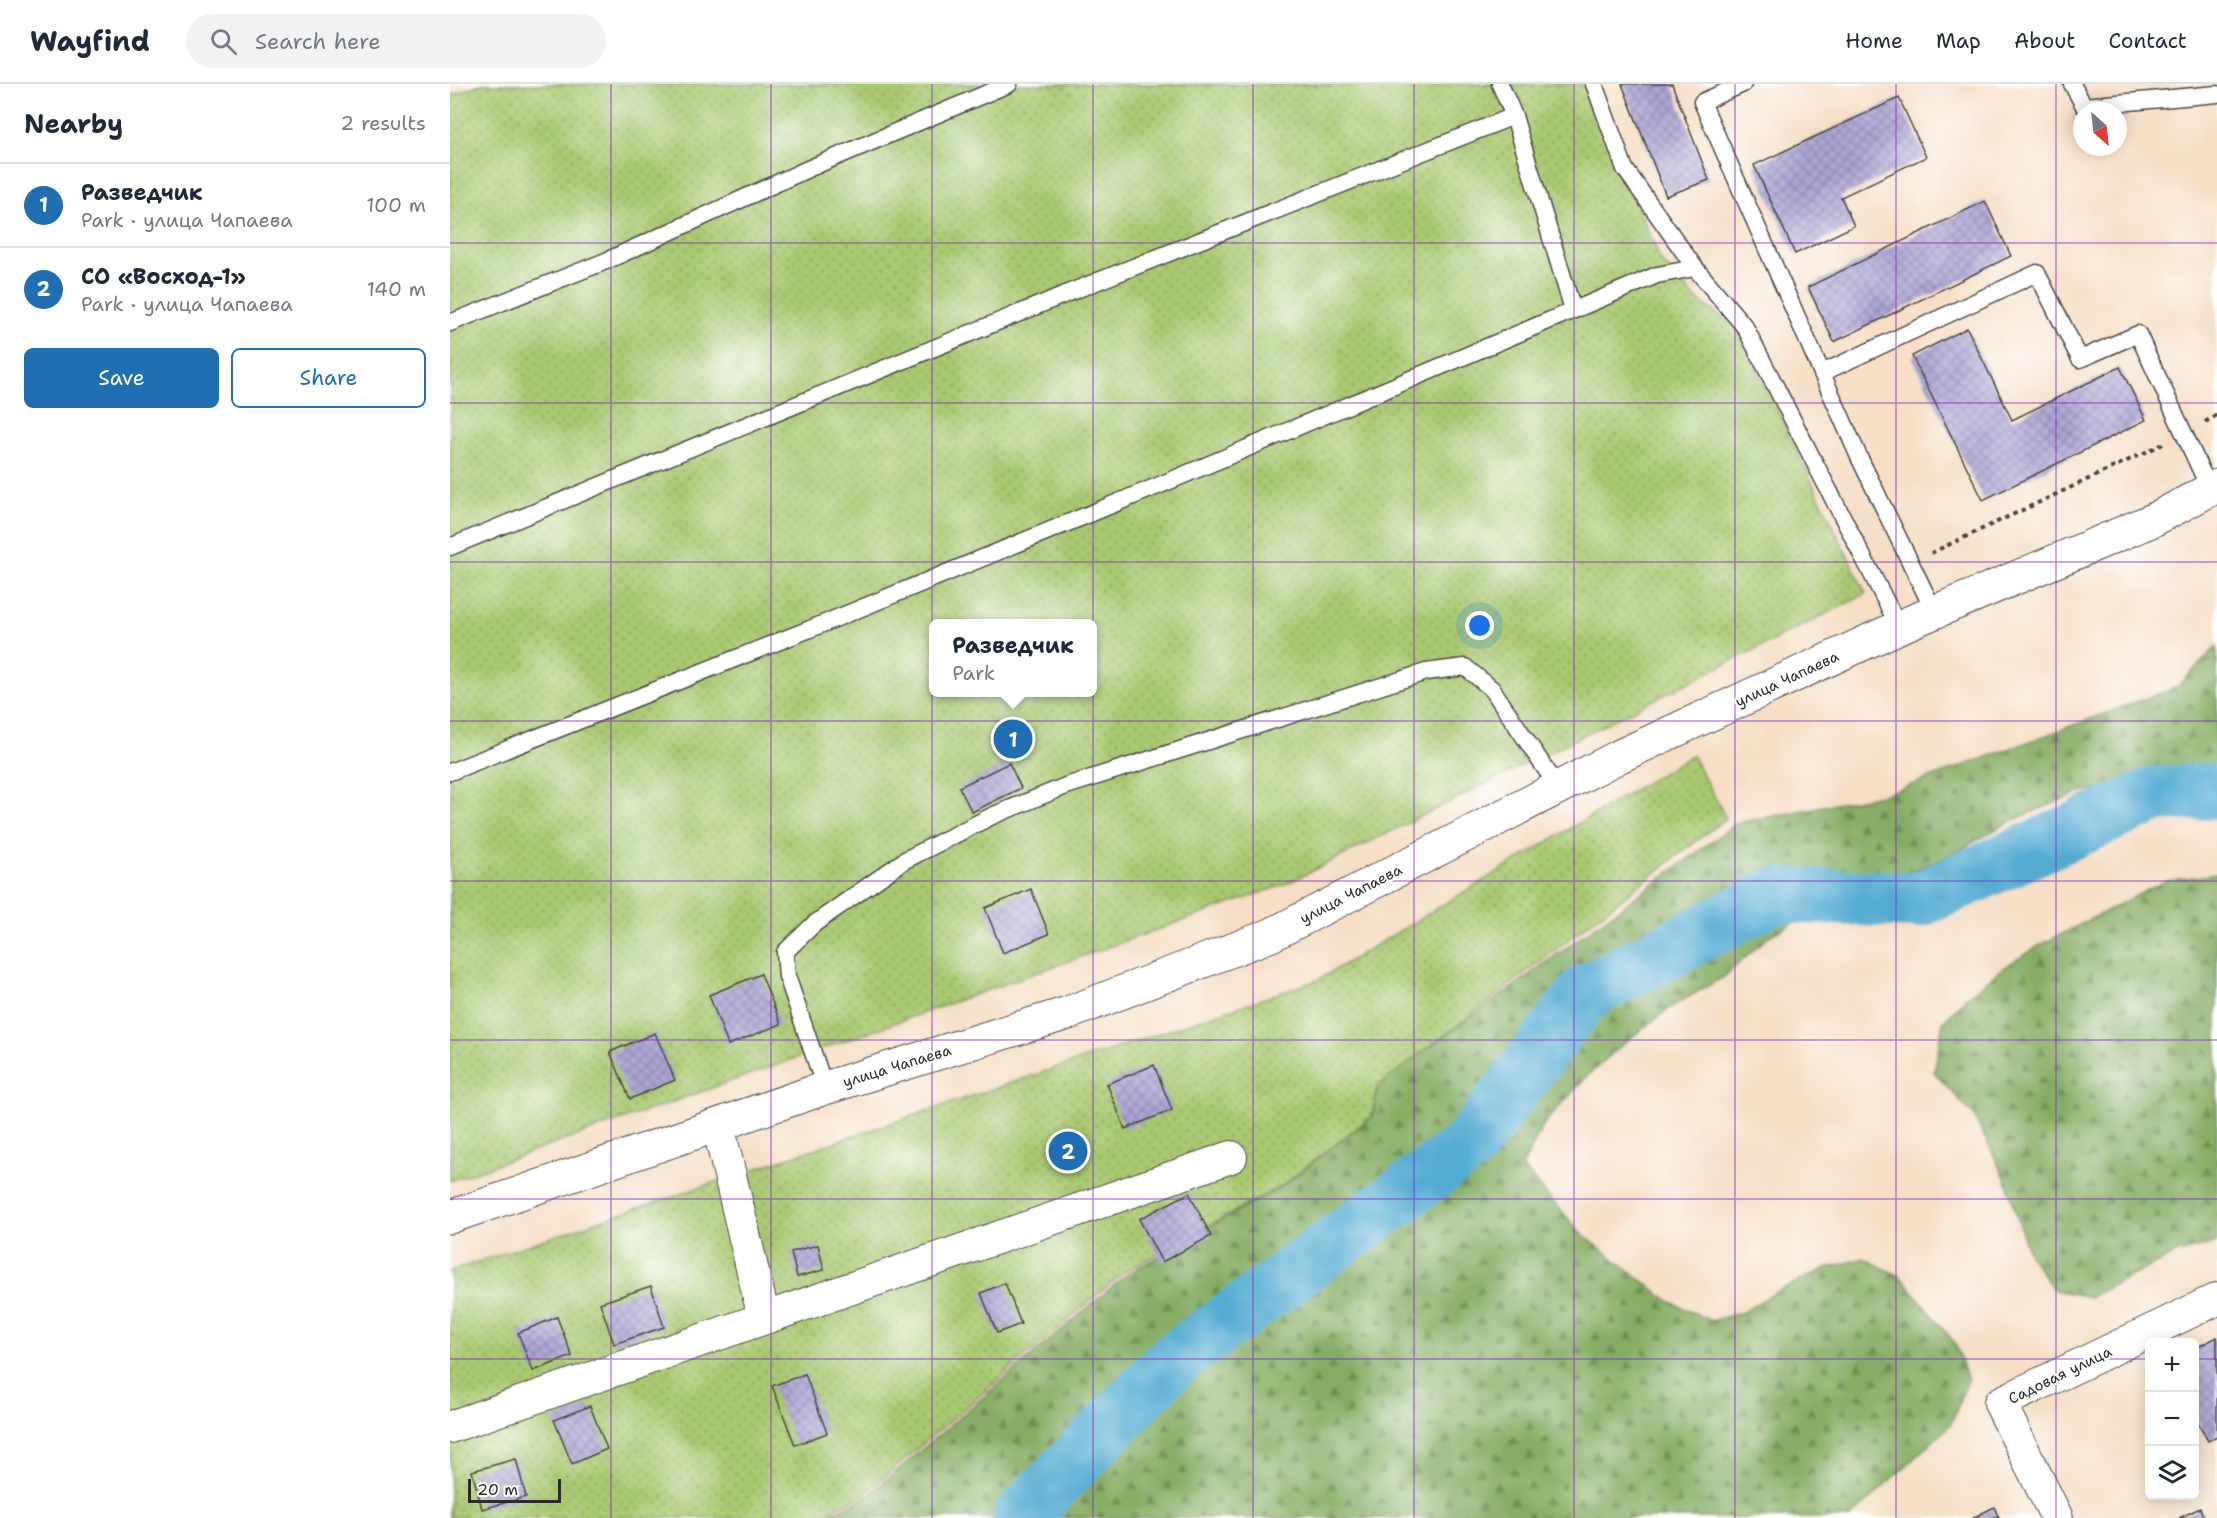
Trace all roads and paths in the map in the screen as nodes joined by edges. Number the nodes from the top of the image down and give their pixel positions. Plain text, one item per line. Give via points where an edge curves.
1 (1009, 84) edge
2 (1500, 84) edge
3 (1594, 84) edge
4 (1743, 84) edge
5 (2072, 84) edge
6 (2217, 94) edge
7 (1514, 116) junction
8 (1695, 268) junction
9 (1573, 310) junction
10 (450, 323) edge
11 (1822, 373) junction
12 (2217, 416) edge
13 (2184, 434) junction
14 (2213, 488) edge
15 (450, 547) edge
16 (1910, 562) junction
17 (1934, 611) junction
18 (1899, 627) junction
19 (450, 772) edge
20 (1559, 789) junction
21 (825, 1088) junction
22 (718, 1125) junction
23 (1231, 1157) dead end
24 (450, 1217) edge
25 (2217, 1299) edge
26 (764, 1318) junction
27 (450, 1427) edge
28 (2057, 1518) edge

1 - 10 lane via 810,168 606,261
2 - 7 lane
3 - 8 lane via 1625,169
4 - 11 lane via 1702,102
5 - 6 lane via 2084,106
7 - 9 lane
7 - 15 lane via 1073,291
8 - 9 lane via 1657,275
8 - 18 lane via 1745,327
9 - 19 lane via 820,625
11 - 13 lane via 2037,273 2080,359 2138,334
11 - 16 lane
12 - 13 path
13 - 14 lane
13 - 16 path
14 - 17 street, улица Чапаева via 2153,520
16 - 17 lane
17 - 18 street, улица Чапаева
18 - 20 street, улица Чапаева via 1620,756
20 - 21 street, улица Чапаева via 1271,935 1068,1012
20 - 21 lane via 1492,689 1465,667 1426,672 1066,786 992,816 906,860 814,924 785,952 787,976
21 - 22 street, улица Чапаева
22 - 24 street, улица Чапаева
22 - 26 street
23 - 26 street
25 - 28 street, Садовая улица via 2000,1403
26 - 27 street

